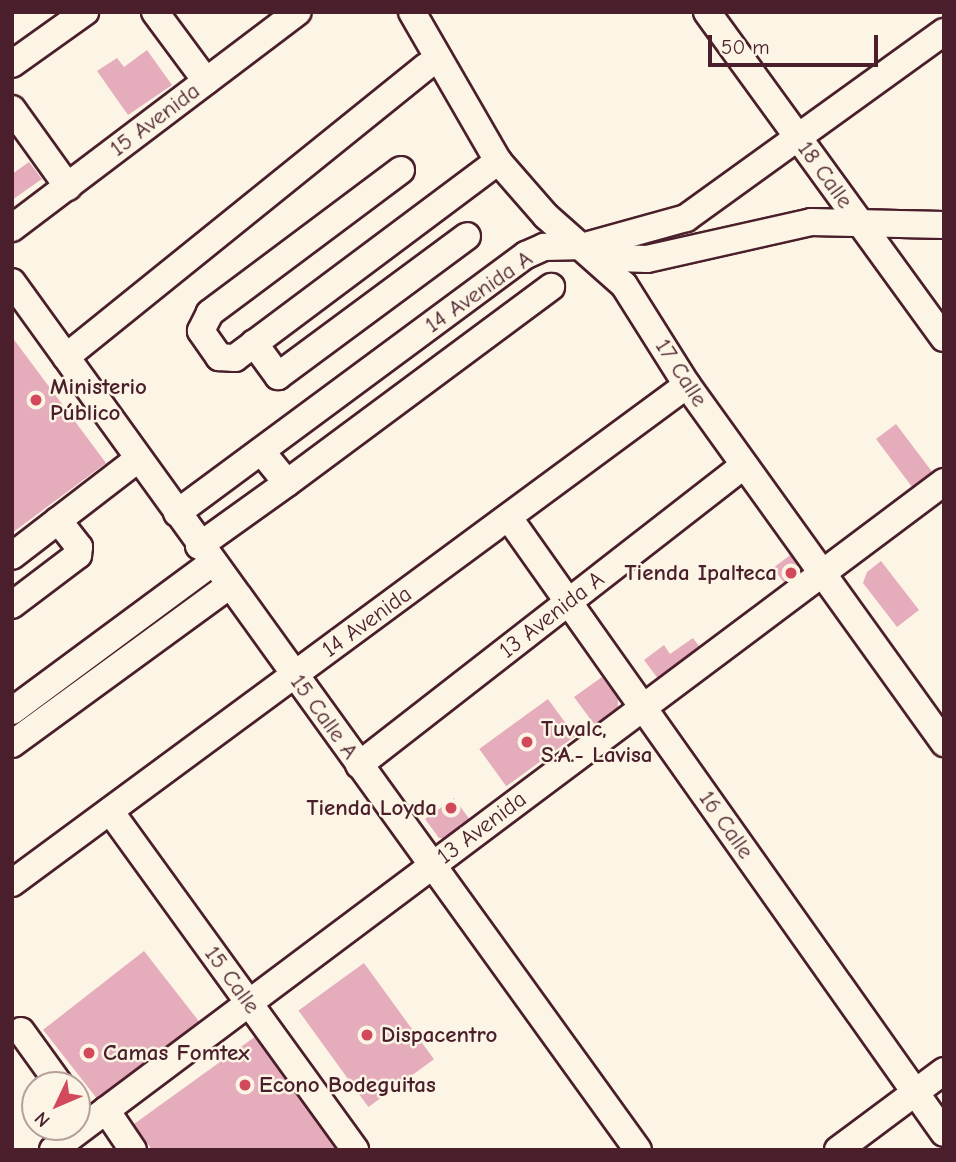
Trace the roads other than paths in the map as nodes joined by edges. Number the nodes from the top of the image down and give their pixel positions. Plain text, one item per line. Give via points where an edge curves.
1 (85, 12) edge
2 (155, 12) edge
3 (299, 12) edge
4 (412, 12) edge
5 (707, 12) edge
6 (939, 12) edge
7 (944, 18) edge
8 (944, 32) edge
9 (12, 64) edge
10 (426, 66) dead end
11 (206, 81) junction
12 (12, 109) edge
13 (798, 138) junction
14 (498, 161) junction
15 (401, 170) dead end
16 (68, 187) junction
17 (858, 220) junction
18 (944, 225) edge
19 (12, 228) edge
20 (467, 236) dead end
21 (581, 246) junction
22 (12, 282) edge
23 (551, 287) dead end
24 (944, 338) edge
25 (254, 343) junction
26 (62, 352) junction
27 (687, 385) junction
28 (261, 451) junction
29 (138, 459) junction
30 (744, 465) junction
31 (944, 482) edge
32 (288, 483) junction
33 (177, 513) junction
34 (509, 518) junction
35 (58, 520) junction
36 (206, 554) junction
37 (12, 556) edge
38 (822, 573) junction
39 (229, 586) junction
40 (568, 603) junction
41 (12, 605) edge
42 (294, 676) junction
43 (643, 708) junction
44 (12, 711) edge
45 (944, 743) edge
46 (12, 744) edge
47 (359, 765) junction
48 (110, 811) junction
49 (432, 865) junction
50 (12, 883) edge
51 (249, 1003) junction
52 (21, 1031) dead end
53 (50, 1071) edge
54 (944, 1071) edge
55 (915, 1092) junction
56 (91, 1114) edge
57 (944, 1133) edge
58 (133, 1150) edge
59 (355, 1150) edge
60 (638, 1150) edge
61 (838, 1150) edge

1 - 9 street
2 - 11 street
3 - 11 street, 15 Avenida
4 - 14 street, 17 Calle
5 - 13 street, 18 Calle
6 - 7 street
8 - 13 street, 14 Avenida A
10 - 26 street via 108,321
11 - 16 street, 15 Avenida
12 - 16 street
13 - 17 street, 18 Calle
13 - 21 street, 14 Avenida A via 686,218
14 - 21 street, 17 Calle
14 - 25 street
15 - 25 street via 202,322 201,331 219,357 227,360
16 - 19 street, 15 Avenida
17 - 18 street
17 - 21 street via 761,230 647,259 617,258
17 - 24 street, 18 Calle
20 - 25 street via 278,376
21 - 27 street, 17 Calle via 624,285
21 - 28 street, 14 Avenida A via 544,247 526,254
22 - 26 street, 15 Calle A
23 - 32 street
26 - 29 street, 15 Calle A
27 - 30 street, 17 Calle
27 - 34 street, 14 Avenida
28 - 32 street
28 - 33 street, 14 Avenida A
29 - 33 street, 15 Calle A
29 - 35 street
30 - 38 street, 17 Calle
30 - 40 street, 13 Avenida A
31 - 38 street, 13 Avenida
32 - 36 street
33 - 36 street, 15 Calle A
34 - 40 street, 16 Calle
34 - 42 street, 14 Avenida
35 - 37 street
35 - 41 street via 79,547 78,555
36 - 39 street, 15 Calle A
36 - 44 street
38 - 43 street, 13 Avenida
38 - 45 street, 17 Calle
39 - 42 street, 15 Calle A
39 - 46 street
40 - 43 street, 16 Calle
40 - 47 street, 13 Avenida A
42 - 47 street, 15 Calle A
42 - 48 street, 14 Avenida
43 - 49 street, 13 Avenida
43 - 55 street, 16 Calle
47 - 49 street, 15 Calle A
48 - 50 street, 14 Avenida
48 - 51 street, 15 Calle
49 - 51 street, 13 Avenida
49 - 60 street, 15 Calle A
51 - 56 street, 13 Avenida
51 - 59 street, 15 Calle
52 - 53 street
54 - 55 street
55 - 57 street, 16 Calle
55 - 61 street
56 - 58 street

